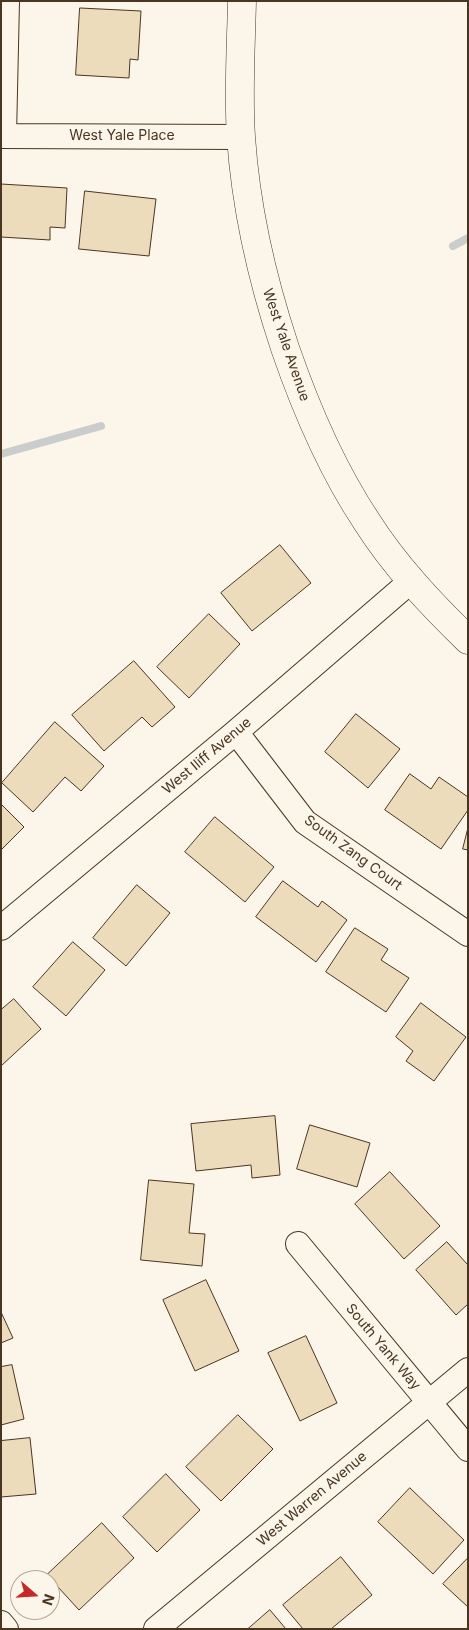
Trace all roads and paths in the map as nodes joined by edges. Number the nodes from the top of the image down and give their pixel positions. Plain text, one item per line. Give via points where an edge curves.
1 (8, 1) edge
2 (242, 1) edge
3 (3, 136) edge
4 (241, 137) junction
5 (411, 581) junction
6 (468, 640) edge
7 (236, 732) junction
8 (1, 928) edge
9 (468, 934) edge
10 (298, 1244) dead end
11 (468, 1370) edge
12 (428, 1401) junction
13 (468, 1449) edge
14 (1, 1623) edge
15 (6, 1629) edge
16 (156, 1629) edge

1 - 3 street, West Yale Place
2 - 4 street, West Yale Avenue
3 - 4 street, West Yale Place
4 - 5 street, West Yale Avenue via 245,183 261,268 309,413 367,523
5 - 6 street, West Yale Avenue
5 - 7 street, West Iliff Avenue
7 - 8 street, West Iliff Avenue
7 - 9 street, South Zang Court via 305,822
10 - 12 street, South Yank Way
11 - 12 street, West Warren Avenue
12 - 13 street, South Yank Way
12 - 16 street, West Warren Avenue
14 - 15 street

